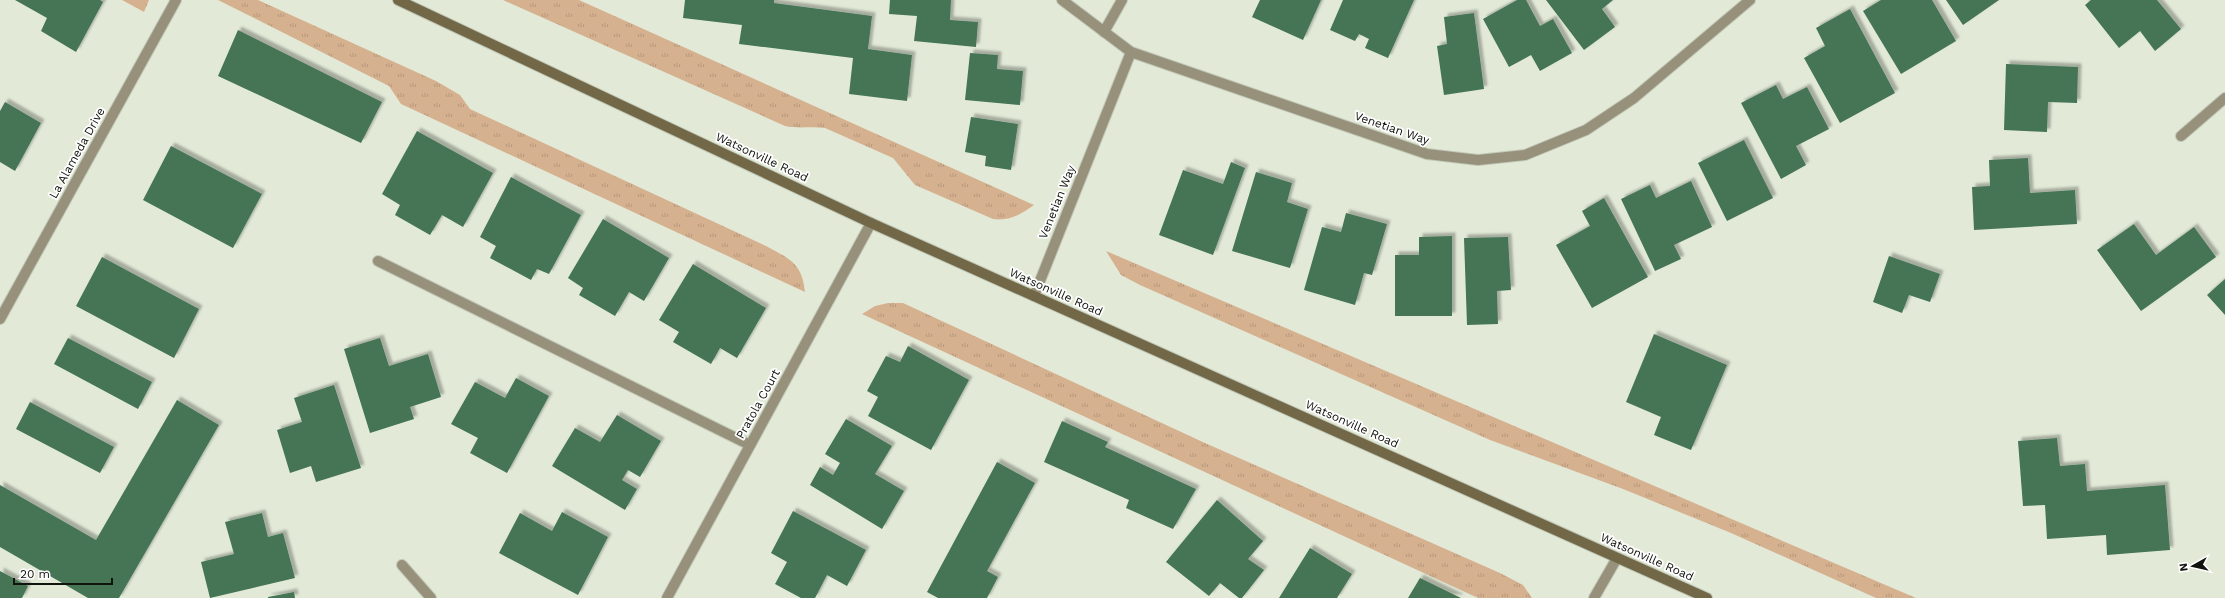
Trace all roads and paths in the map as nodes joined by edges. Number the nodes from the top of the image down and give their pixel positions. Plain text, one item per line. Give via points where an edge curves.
1 (176, 0) edge
2 (398, 0) edge
3 (1062, 0) edge
4 (1122, 0) edge
5 (1750, 0) edge
6 (1104, 32) junction
7 (1131, 52) junction
8 (2225, 98) edge
9 (2181, 136) dead end
10 (871, 223) junction
11 (378, 261) dead end
12 (1034, 296) junction
13 (0, 319) edge
14 (750, 444) junction
15 (1617, 558) junction
16 (402, 565) dead end
17 (431, 598) edge
18 (667, 598) edge
19 (1594, 598) edge
20 (1708, 598) edge

1 - 13 street, La Alameda Drive
2 - 10 main road, Watsonville Road
3 - 6 street, Venetian Way
4 - 6 street
5 - 7 street, Venetian Way via 1634,98 1586,130 1525,155 1478,160 1427,154
6 - 7 street, Venetian Way
7 - 12 street, Venetian Way
8 - 9 street
10 - 12 main road, Watsonville Road
10 - 14 street, Pratola Court
11 - 14 street
12 - 15 main road, Watsonville Road
14 - 18 street, Pratola Court
15 - 19 street
15 - 20 main road, Watsonville Road
16 - 17 street

